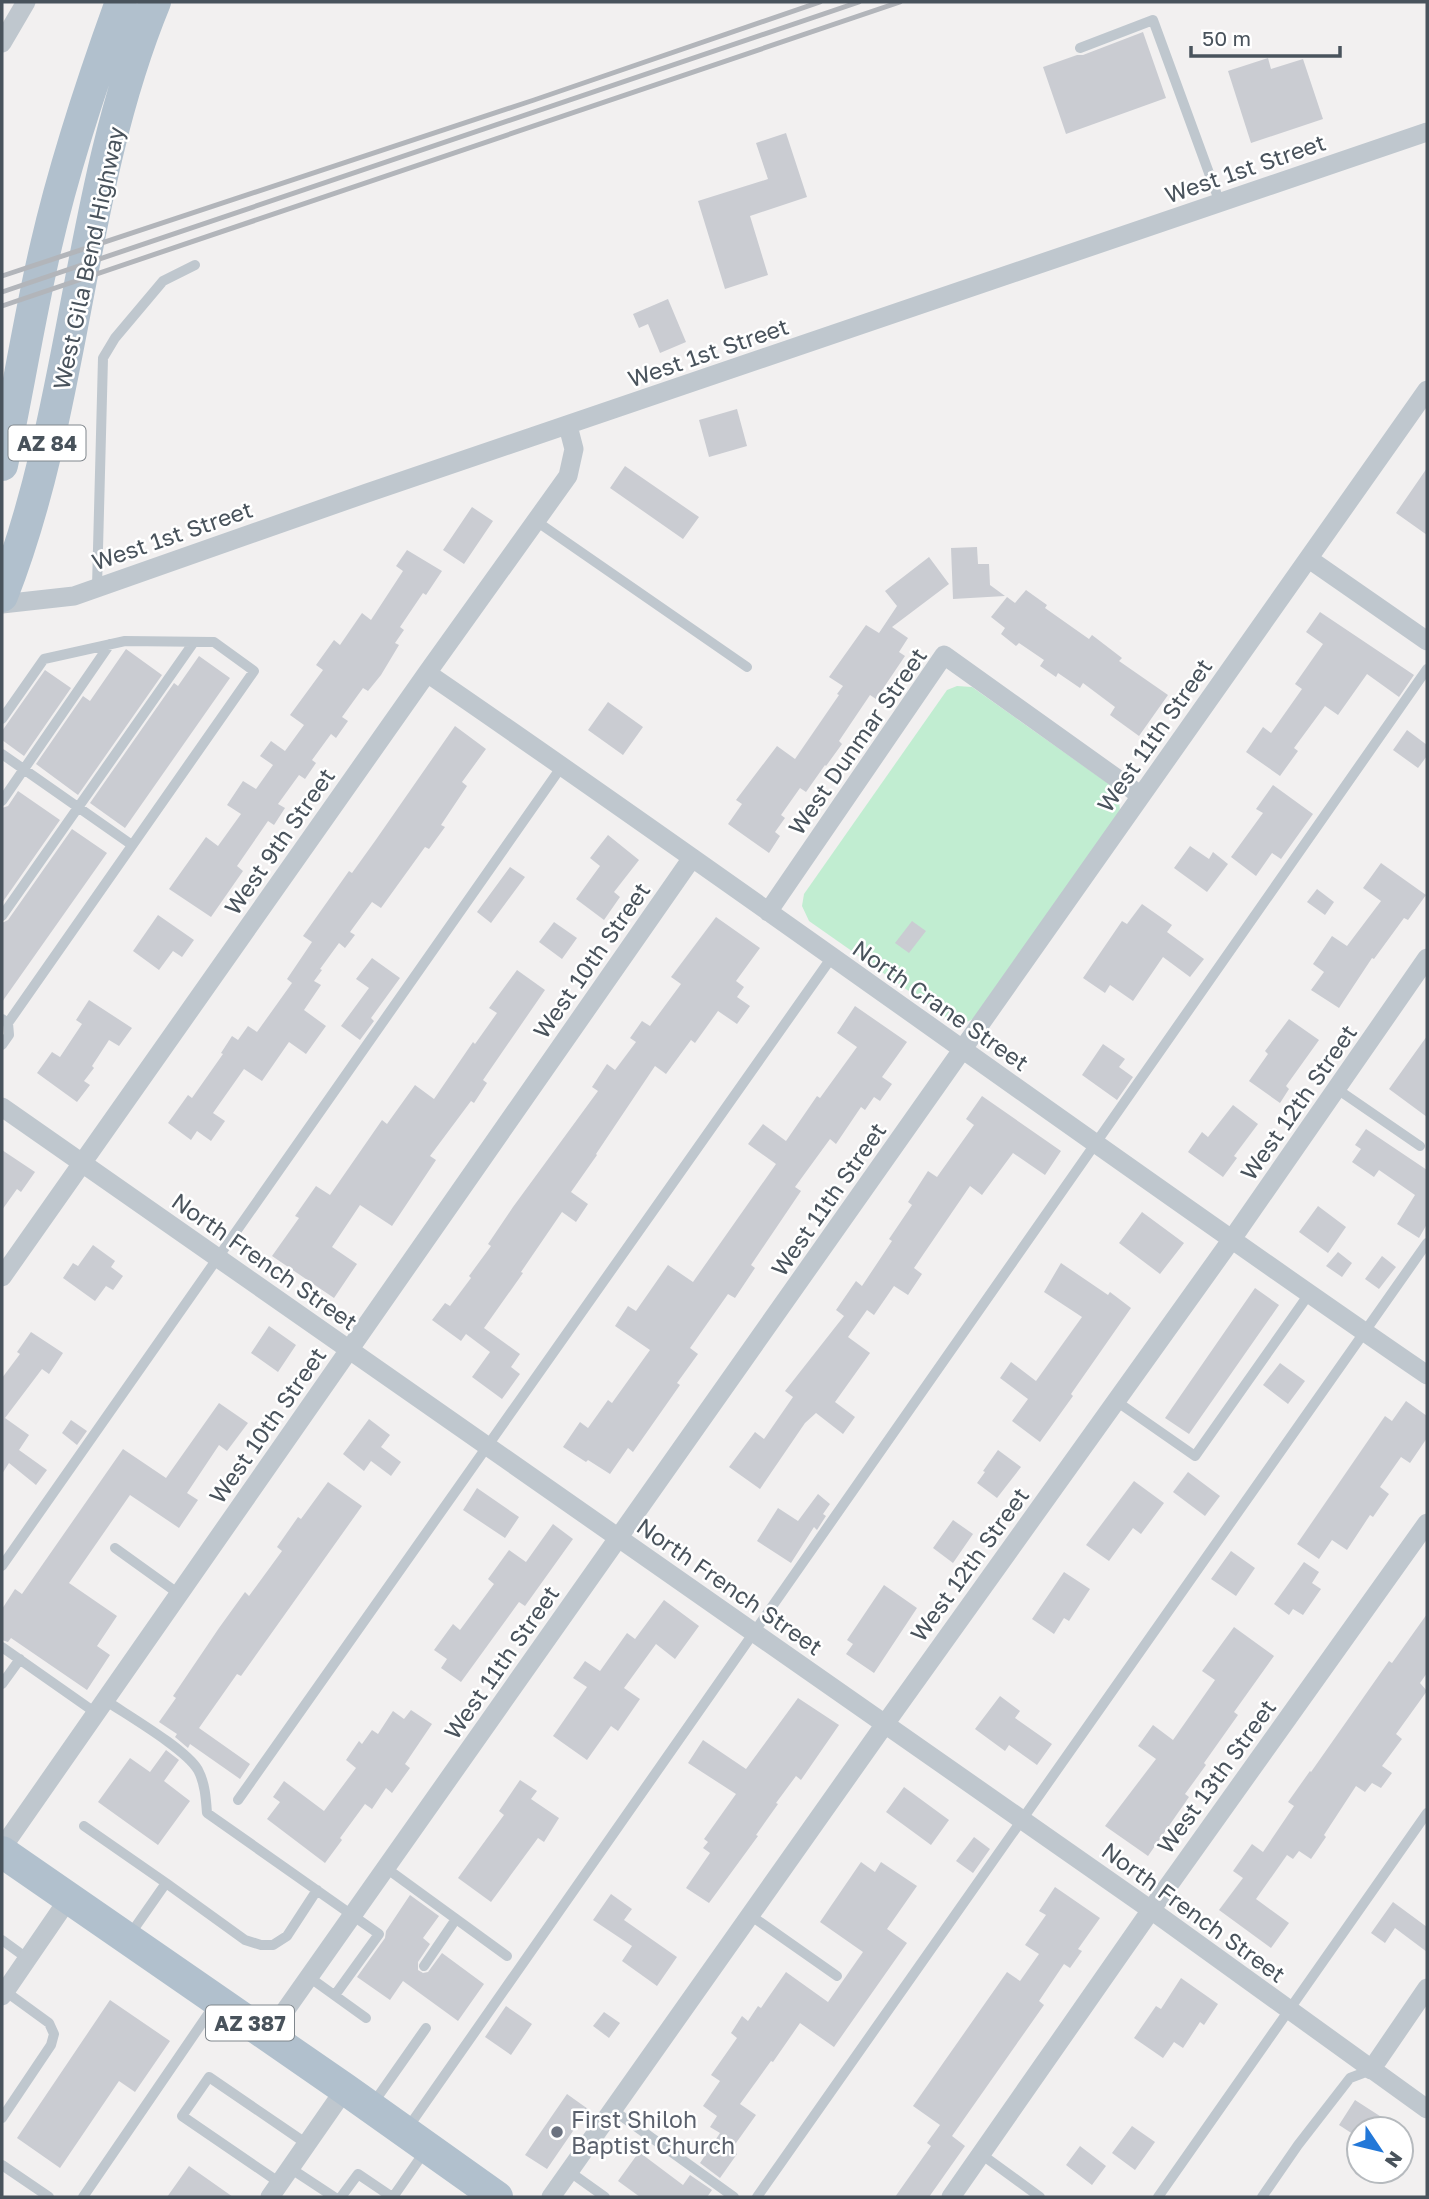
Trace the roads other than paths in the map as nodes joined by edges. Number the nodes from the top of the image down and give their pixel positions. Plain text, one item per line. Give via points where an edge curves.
1 (26, 2) edge
2 (121, 2) edge
3 (155, 2) edge
4 (2, 43) edge
5 (1080, 48) dead end
6 (1427, 132) edge
7 (1220, 203) junction
8 (195, 265) dead end
9 (1427, 390) edge
10 (568, 426) junction
11 (2, 465) edge
12 (536, 521) junction
13 (1309, 559) junction
14 (97, 587) junction
15 (2, 596) edge
16 (2, 604) edge
17 (1427, 641) edge
18 (194, 642) junction
19 (110, 644) junction
20 (747, 667) dead end
21 (1427, 670) edge
22 (427, 673) junction
23 (2, 719) edge
24 (2, 754) edge
25 (562, 766) junction
26 (24, 769) junction
27 (1140, 795) junction
28 (2, 802) edge
29 (78, 807) junction
30 (132, 845) junction
31 (692, 858) junction
32 (768, 912) junction
33 (2, 916) edge
34 (832, 957) junction
35 (1427, 958) edge
36 (5, 1021) edge
37 (2, 1045) edge
38 (963, 1051) junction
39 (1337, 1088) junction
40 (2, 1107) edge
41 (1095, 1145) junction
42 (1420, 1146) dead end
43 (82, 1163) junction
44 (1232, 1239) junction
45 (1427, 1242) edge
46 (218, 1258) junction
47 (2, 1277) edge
48 (1309, 1293) junction
49 (1364, 1332) junction
50 (349, 1350) junction
51 (1427, 1375) edge
52 (1116, 1401) junction
53 (487, 1446) junction
54 (1427, 1523) edge
55 (619, 1538) junction
56 (115, 1548) dead end
57 (2, 1566) edge
58 (179, 1594) junction
59 (754, 1633) junction
60 (2, 1647) edge
61 (20, 1659) junction
62 (2, 1684) edge
63 (101, 1707) junction
64 (885, 1724) junction
65 (238, 1800) dead end
66 (1427, 1813) edge
67 (1022, 1820) junction
68 (84, 1826) dead end
69 (2, 1850) edge
70 (386, 1868) junction
71 (166, 1883) junction
72 (317, 1890) junction
73 (69, 1898) junction
74 (1151, 1910) junction
75 (353, 1915) junction
76 (750, 1915) junction
77 (456, 1919) junction
78 (127, 1938) junction
79 (2, 1940) edge
80 (507, 1956) dead end
81 (28, 1959) junction
82 (424, 1966) dead end
83 (837, 1976) dead end
84 (309, 1977) junction
85 (1427, 1988) edge
86 (4, 1994) edge
87 (335, 1995) junction
88 (218, 2001) junction
89 (1289, 2010) junction
90 (366, 2018) dead end
91 (426, 2028) dead end
92 (268, 2035) junction
93 (1371, 2070) junction
94 (345, 2089) junction
95 (371, 2107) junction
96 (1427, 2109) edge
97 (613, 2110) junction
98 (2, 2118) edge
99 (416, 2139) junction
100 (307, 2144) junction
101 (981, 2154) junction
102 (2, 2165) edge
103 (570, 2172) junction
104 (280, 2183) edge
105 (49, 2197) edge
106 (83, 2197) edge
107 (334, 2197) edge
108 (341, 2197) edge
109 (392, 2197) edge
110 (497, 2197) edge
111 (551, 2197) edge
112 (605, 2197) edge
113 (734, 2197) edge
114 (757, 2197) edge
115 (951, 2197) edge
116 (1040, 2197) edge
117 (1158, 2197) edge
118 (1262, 2197) edge

1 - 4 street
2 - 11 main road, West Gila Bend Highway / AZ 84 via 62,181
3 - 15 main road, West Gila Bend Highway / AZ 84 via 119,109 37,486
5 - 7 lane via 1153,20
6 - 7 street, West 1st Street
7 - 10 street, West 1st Street
8 - 14 lane via 163,281 103,358
9 - 13 street, West 11th Street
10 - 12 street, West 9th Street via 574,449 568,476
10 - 14 street, West 1st Street
12 - 20 lane
12 - 22 street, West 9th Street
13 - 17 street
13 - 27 street, West 11th Street
14 - 16 street, West 1st Street via 74,596
18 - 19 lane
18 - 29 lane
18 - 30 lane via 214,642 254,671
19 - 23 lane via 44,659
19 - 26 lane
21 - 41 lane
22 - 25 street, North Crane Street
22 - 43 street, West 9th Street
24 - 26 lane
25 - 31 street, North Crane Street
25 - 46 lane
26 - 28 lane
26 - 29 lane
27 - 32 street, West Dunmar Street via 944,655
27 - 38 street, West 11th Street
29 - 30 lane
29 - 33 lane
30 - 36 lane
31 - 32 street, North Crane Street
31 - 50 street, West 10th Street
32 - 34 street, North Crane Street
34 - 38 street, North Crane Street
34 - 53 lane
35 - 39 street, West 12th Street
36 - 37 lane via 9,1035
38 - 41 street, North Crane Street
38 - 55 street, West 11th Street
39 - 42 lane
39 - 44 street, West 12th Street
40 - 43 street, North French Street
41 - 44 street, North Crane Street
41 - 59 lane
43 - 46 street, North French Street
43 - 47 street, West 9th Street
44 - 48 street, North Crane Street
44 - 52 street, West 12th Street
45 - 49 lane
46 - 50 street, North French Street
46 - 57 lane
48 - 49 street, North Crane Street
48 - 52 lane via 1195,1456
49 - 51 street, North Crane Street
49 - 67 lane
50 - 53 street, North French Street
50 - 58 street, West 10th Street
52 - 64 street, West 12th Street
53 - 55 street, North French Street
53 - 65 lane
54 - 74 street, West 13th Street
55 - 59 street, North French Street
55 - 70 street, West 11th Street
56 - 58 lane
58 - 63 street, West 10th Street
59 - 64 street, North French Street
59 - 99 lane
60 - 61 lane
61 - 62 lane
61 - 63 lane
63 - 69 street, West 10th Street
63 - 72 lane via 188,1757 200,1773 207,1813
64 - 67 street, North French Street
64 - 76 street, West 12th Street
66 - 89 lane
67 - 74 street, North French Street
67 - 114 lane
68 - 71 lane
69 - 73 main road, AZ 387
70 - 75 street, West 11th Street
70 - 77 lane
71 - 72 lane via 245,1940 261,1945 272,1945 287,1936
71 - 78 lane
72 - 75 lane
73 - 78 main road, AZ 387
73 - 81 street
74 - 89 street, North French Street
74 - 101 street, West 13th Street
75 - 84 street, West 11th Street
75 - 87 lane via 379,1934
76 - 83 lane
76 - 97 street, West 12th Street
77 - 80 lane
77 - 82 lane
78 - 88 main road, AZ 387
79 - 81 lane
81 - 86 street
84 - 87 lane
84 - 92 street, West 11th Street
85 - 93 street
86 - 98 lane via 49,2024 54,2034
87 - 90 lane
88 - 92 main road, AZ 387
88 - 106 lane
89 - 93 street, North French Street
89 - 117 lane
91 - 95 lane
92 - 94 main road, AZ 387
93 - 96 street, North French Street
93 - 118 lane via 1350,2078
94 - 95 main road, AZ 387
94 - 100 street
95 - 99 main road, AZ 387
97 - 103 street, West 12th Street
97 - 113 lane
99 - 109 lane
99 - 110 main road, AZ 387
100 - 104 street
100 - 104 lane via 209,2077 183,2116
101 - 115 street, West 13th Street
101 - 116 lane
102 - 105 lane
103 - 111 street, West 12th Street
103 - 112 lane
104 - 107 lane
108 - 109 lane via 358,2174

